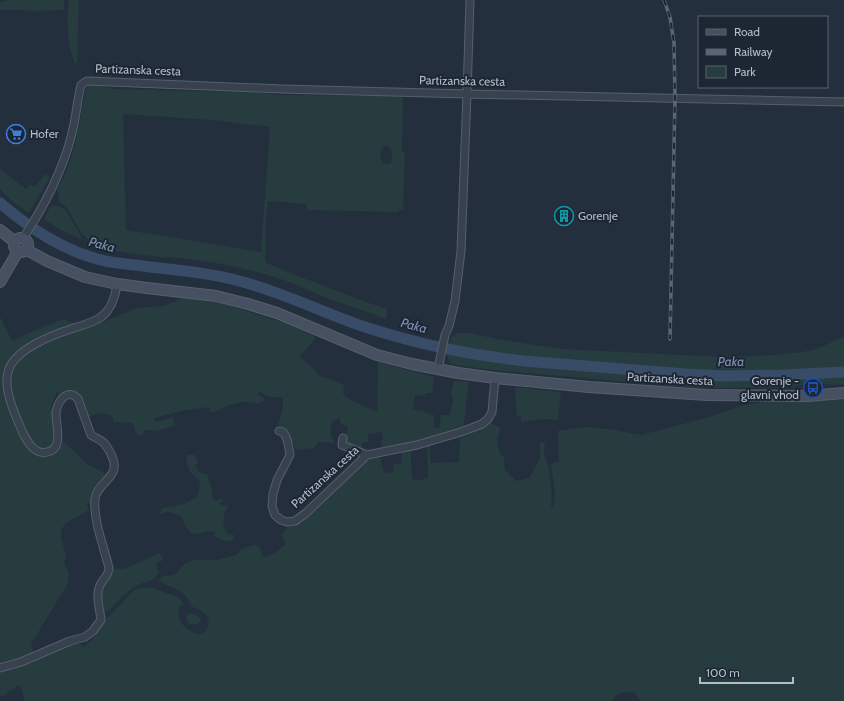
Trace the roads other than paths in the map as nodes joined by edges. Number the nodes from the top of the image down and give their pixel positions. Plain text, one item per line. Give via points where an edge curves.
1 (470, 0) edge
2 (467, 94) junction
3 (844, 102) edge
4 (0, 230) edge
5 (22, 243) junction
6 (0, 282) edge
7 (117, 284) junction
8 (438, 370) junction
9 (495, 378) junction
10 (844, 393) edge
11 (279, 431) dead end
12 (342, 438) dead end
13 (367, 455) junction
14 (0, 668) edge

1 - 2 street
2 - 3 street, Partizanska cesta
2 - 5 street, Partizanska cesta via 87,81 81,85 72,134 62,164
2 - 8 street via 461,251 455,301 444,337
4 - 5 main road, Partizanska cesta
5 - 6 main road
5 - 7 main road, Partizanska cesta via 47,261 85,277
7 - 8 main road, Partizanska cesta via 216,296 248,304 377,355
7 - 14 street via 109,309 102,316 32,346 14,360 7,377 16,418 33,449 42,453 52,451 55,447 58,440 56,410 64,396 71,394 78,398 91,434 103,442 114,462 112,475 99,488 95,499 98,528 109,568 100,586 100,620 94,631 85,637 70,640 28,659
8 - 9 main road, Partizanska cesta
9 - 10 main road, Partizanska cesta via 707,395 807,396
9 - 13 street, Partizanska cesta via 492,412 482,424 417,445
11 - 13 street, Partizanska cesta via 286,437 290,455 277,480 272,506 275,515 287,522 301,517
12 - 13 street via 342,445

